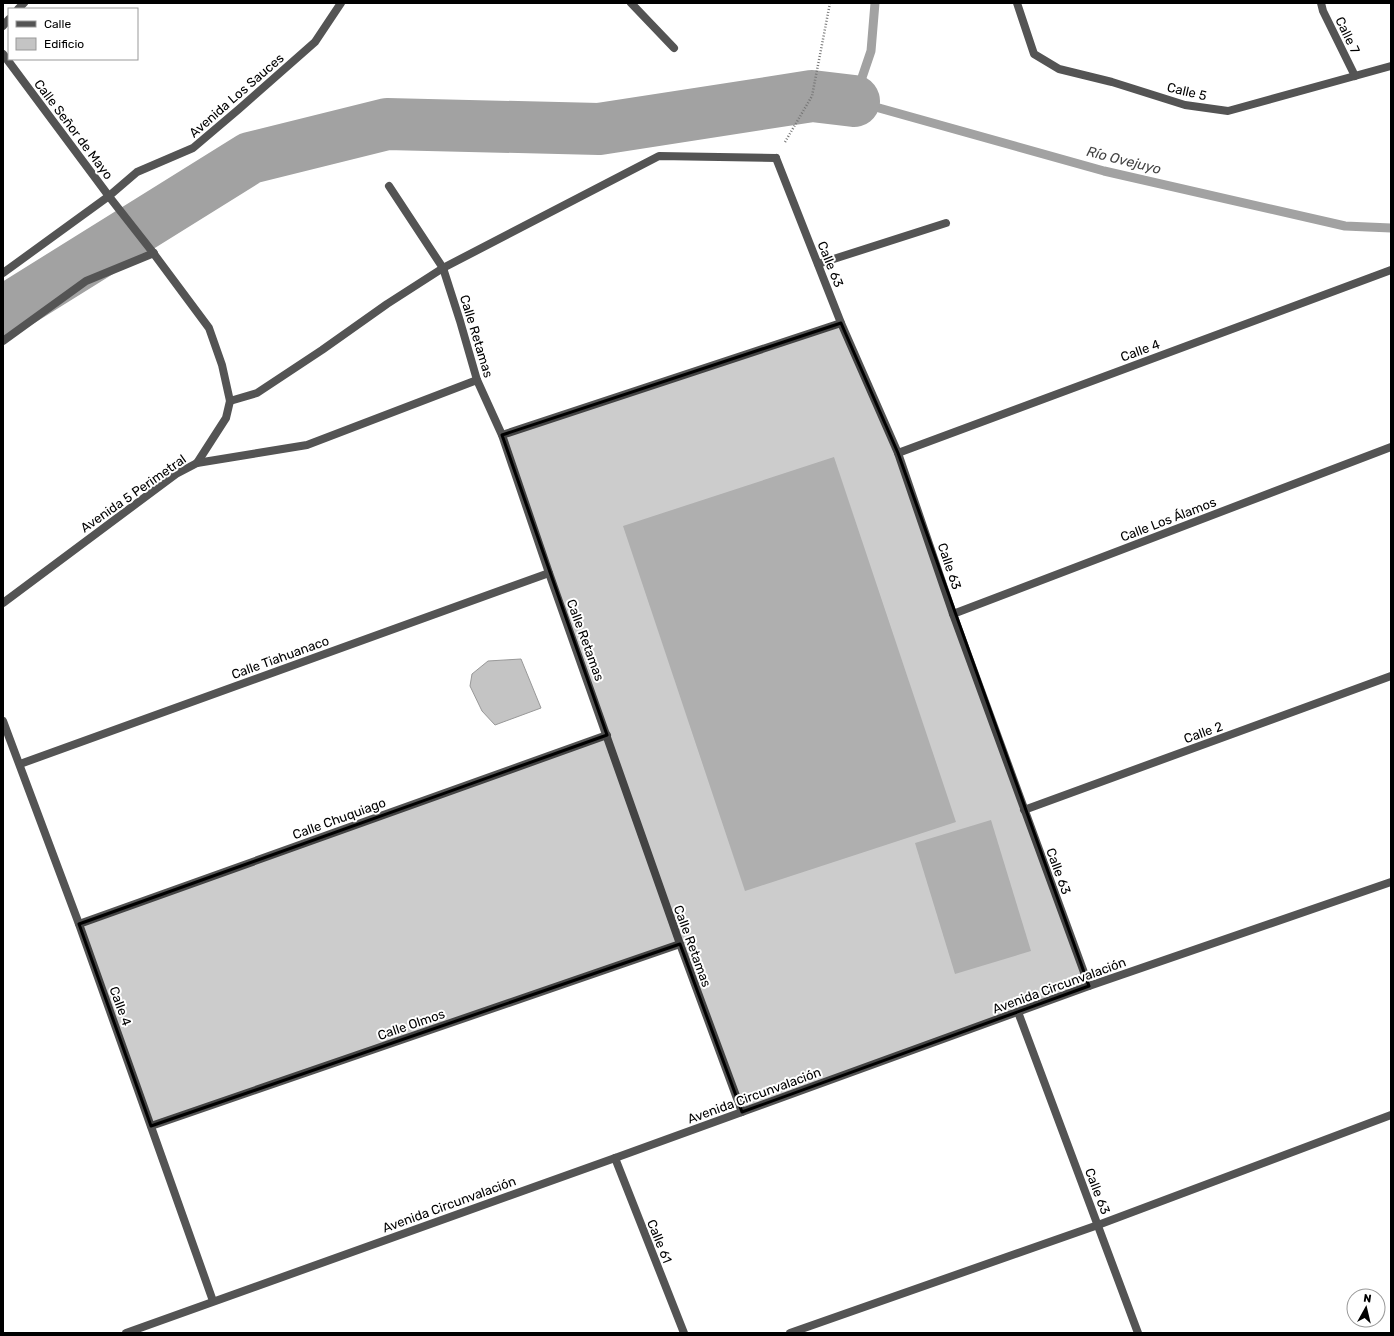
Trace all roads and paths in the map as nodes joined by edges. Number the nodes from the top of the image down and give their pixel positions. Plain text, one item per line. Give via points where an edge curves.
1 (341, 3) edge
2 (630, 3) edge
3 (830, 3) edge
4 (1017, 3) edge
5 (1321, 3) edge
6 (674, 48) dead end
7 (3, 54) edge
8 (1391, 66) edge
9 (1355, 76) junction
10 (776, 158) junction
11 (389, 186) dead end
12 (110, 197) junction
13 (946, 223) dead end
14 (152, 251) junction
15 (818, 264) junction
16 (443, 268) junction
17 (1391, 270) edge
18 (3, 273) edge
19 (841, 323) junction
20 (3, 341) edge
21 (477, 380) junction
22 (230, 401) junction
23 (502, 435) junction
24 (1391, 447) edge
25 (898, 453) junction
26 (197, 463) junction
27 (549, 572) junction
28 (3, 603) edge
29 (953, 614) junction
30 (1391, 676) edge
31 (3, 721) edge
32 (607, 735) junction
33 (20, 764) junction
34 (1024, 810) junction
35 (1391, 882) edge
36 (79, 924) junction
37 (680, 944) junction
38 (1089, 986) junction
39 (1018, 1012) junction
40 (742, 1112) junction
41 (1391, 1115) edge
42 (151, 1126) junction
43 (615, 1158) junction
44 (1098, 1225) junction
45 (213, 1301) junction
46 (126, 1333) edge
47 (684, 1333) edge
48 (790, 1333) edge
49 (1138, 1333) edge

1 - 12 street, Avenida Los Sauces via 315,42 193,148 137,172
2 - 6 street
3 - 10 path via 812,96
4 - 9 street, Calle 5 via 1034,54 1059,69 1186,105 1228,111
5 - 9 street, Calle 7
7 - 12 street, Calle Señor de Mayo
8 - 9 street, Calle 5
10 - 15 street, Calle 63
10 - 16 street via 659,156
11 - 16 street, Calle Retamas
12 - 14 street, Calle Señor de Mayo
12 - 18 street, Avenida Los Sauces
13 - 15 street
14 - 20 street via 86,281
14 - 22 street, Avenida 5 Perimetral via 208,328 222,366
15 - 19 street, Calle 63
16 - 21 street, Calle Retamas
16 - 22 street via 257,393
17 - 25 street, Calle 4
19 - 23 street
19 - 25 street, Calle 63
21 - 23 street, Calle Retamas
21 - 26 street via 307,445
22 - 26 street, Avenida 5 Perimetral via 226,418
23 - 27 street, Calle Retamas
24 - 29 street, Calle Los Álamos
25 - 29 street, Calle 63
26 - 28 street, Avenida 5 Perimetral via 170,478
27 - 32 street, Calle Retamas
27 - 33 street, Calle Tiahuanaco
29 - 34 street, Calle 63
30 - 34 street, Calle 2
31 - 33 street, Calle 4
32 - 36 street, Calle Chuquiago
32 - 37 street, Calle Retamas
33 - 36 street, Calle 4
34 - 38 street, Calle 63
35 - 38 street, Avenida Circunvalación
36 - 42 street, Calle 4
37 - 40 street, Calle Retamas
37 - 42 street, Calle Olmos
38 - 39 street, Avenida Circunvalación
39 - 40 street, Avenida Circunvalación
39 - 44 street, Calle 63
40 - 43 street, Avenida Circunvalación
41 - 44 street
42 - 45 street, Calle 4
43 - 45 street, Avenida Circunvalación
43 - 47 street, Calle 61
44 - 48 street
44 - 49 street, Calle 63
45 - 46 street, Avenida Circunvalación

